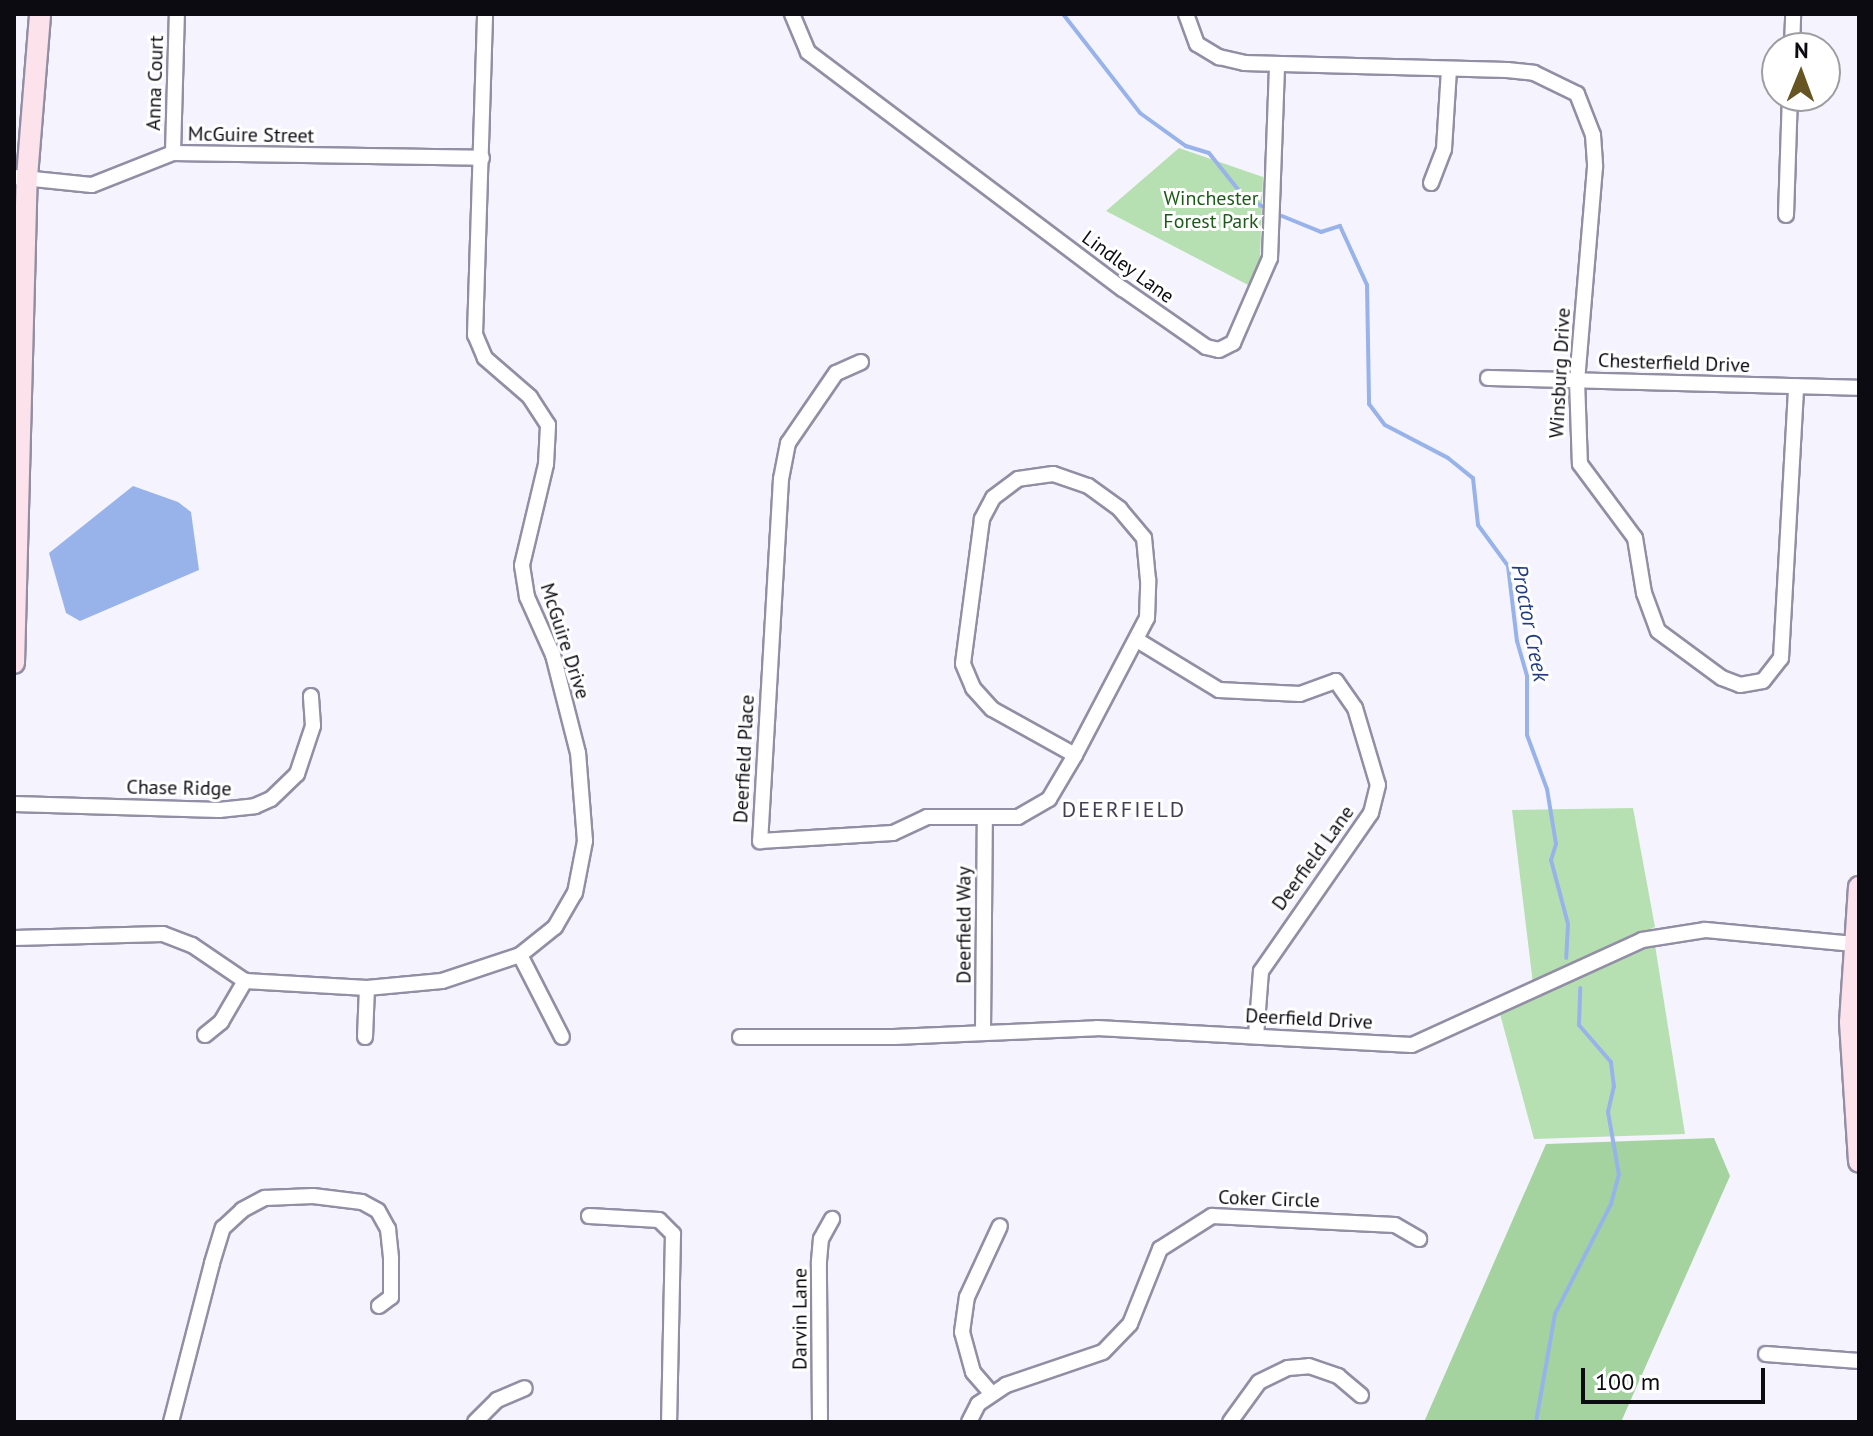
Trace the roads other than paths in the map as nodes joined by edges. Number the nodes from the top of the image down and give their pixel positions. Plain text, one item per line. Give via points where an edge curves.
1 (40, 14) edge
2 (177, 14) edge
3 (485, 14) edge
4 (792, 14) edge
5 (1186, 14) edge
6 (1277, 64) junction
7 (1449, 69) junction
8 (1789, 112) edge
9 (173, 153) junction
10 (482, 158) junction
11 (21, 177) edge
12 (1431, 183) dead end
13 (1786, 215) dead end
14 (861, 362) dead end
15 (1488, 378) dead end
16 (1577, 380) junction
17 (1796, 386) junction
18 (1859, 388) edge
19 (1137, 640) junction
20 (14, 663) edge
21 (311, 696) dead end
22 (1075, 755) junction
23 (14, 804) edge
24 (985, 819) junction
25 (1859, 887) edge
26 (14, 938) edge
27 (1852, 944) junction
28 (520, 955) junction
29 (245, 981) junction
30 (367, 988) junction
31 (983, 1031) junction
32 (205, 1035) dead end
33 (1256, 1036) junction
34 (365, 1037) dead end
35 (562, 1037) dead end
36 (740, 1037) dead end
37 (1859, 1162) edge
38 (589, 1216) dead end
39 (832, 1219) dead end
40 (1000, 1226) dead end
41 (1419, 1239) dead end
42 (379, 1306) dead end
43 (1766, 1354) dead end
44 (1859, 1361) edge
45 (525, 1388) dead end
46 (992, 1394) junction
47 (1361, 1395) dead end
48 (171, 1422) edge
49 (475, 1422) edge
50 (669, 1422) edge
51 (820, 1422) edge
52 (969, 1422) edge
53 (1230, 1422) edge

1 - 11 street
2 - 9 street, Anna Court
3 - 10 street, McGuire Drive
4 - 6 street, Lindley Lane via 808,52 1123,289 1206,347 1219,350 1233,343 1270,258
5 - 6 street, Winsburg Drive via 1197,44 1219,57
6 - 7 street, Winsburg Drive
7 - 12 street via 1444,149
7 - 16 street, Winsburg Drive via 1534,73 1577,94 1593,135 1595,167
8 - 13 street
9 - 10 street, McGuire Street
9 - 11 street, McGuire Street via 92,185
10 - 28 street, McGuire Drive via 475,335 492,366 530,397 548,425 546,464 522,565 527,597 553,655 578,753 585,841 575,893 555,927
11 - 20 street
14 - 24 street, Deerfield Place via 836,373 788,443 781,479 760,841 893,833 927,817
15 - 16 street, Chesterfield Drive
16 - 17 street, Chesterfield Drive
16 - 17 street, Winsburg Drive via 1580,464 1635,538 1647,606 1658,631 1722,678 1751,685 1772,675 1781,658
17 - 18 street, Chesterfield Drive
19 - 22 street, Deerfield Place
19 - 22 street, Deerfield Place via 1147,618 1144,538 1120,509 1088,486 1053,474 1018,479 993,498 974,556 963,664 973,688 992,709
19 - 33 street, Deerfield Lane via 1219,690 1300,694 1336,681 1360,724 1378,785 1371,813 1261,971
21 - 23 street, Chase Ridge via 313,726 297,774 271,799 255,806 219,810
22 - 24 street, Deerfield Place via 1049,799 1032,812
24 - 31 street, Deerfield Way
25 - 27 street
26 - 29 street via 163,934 192,945
27 - 33 street, Deerfield Drive via 1690,931 1632,943 1412,1045
27 - 37 street via 1851,1061
28 - 30 street, McGuire Drive via 442,981
28 - 35 street
29 - 30 street, McGuire Drive
29 - 32 street via 221,1022
30 - 34 street
31 - 33 street, Deerfield Drive via 1097,1028
31 - 36 street, Deerfield Drive
38 - 50 street via 659,1220 673,1234
39 - 51 street, Darvin Lane via 821,1239 819,1261
40 - 46 street via 967,1297 962,1332 973,1372
41 - 46 street, Coker Circle via 1395,1225 1212,1216 1160,1249 1130,1324 1103,1352
42 - 48 street via 391,1297 391,1259 388,1229 378,1211 362,1202 313,1196 265,1198 242,1210 223,1228
43 - 44 street
45 - 49 street via 497,1400
46 - 52 street, Coker Circle via 978,1404
47 - 53 street via 1338,1376 1309,1366 1288,1368 1259,1382

